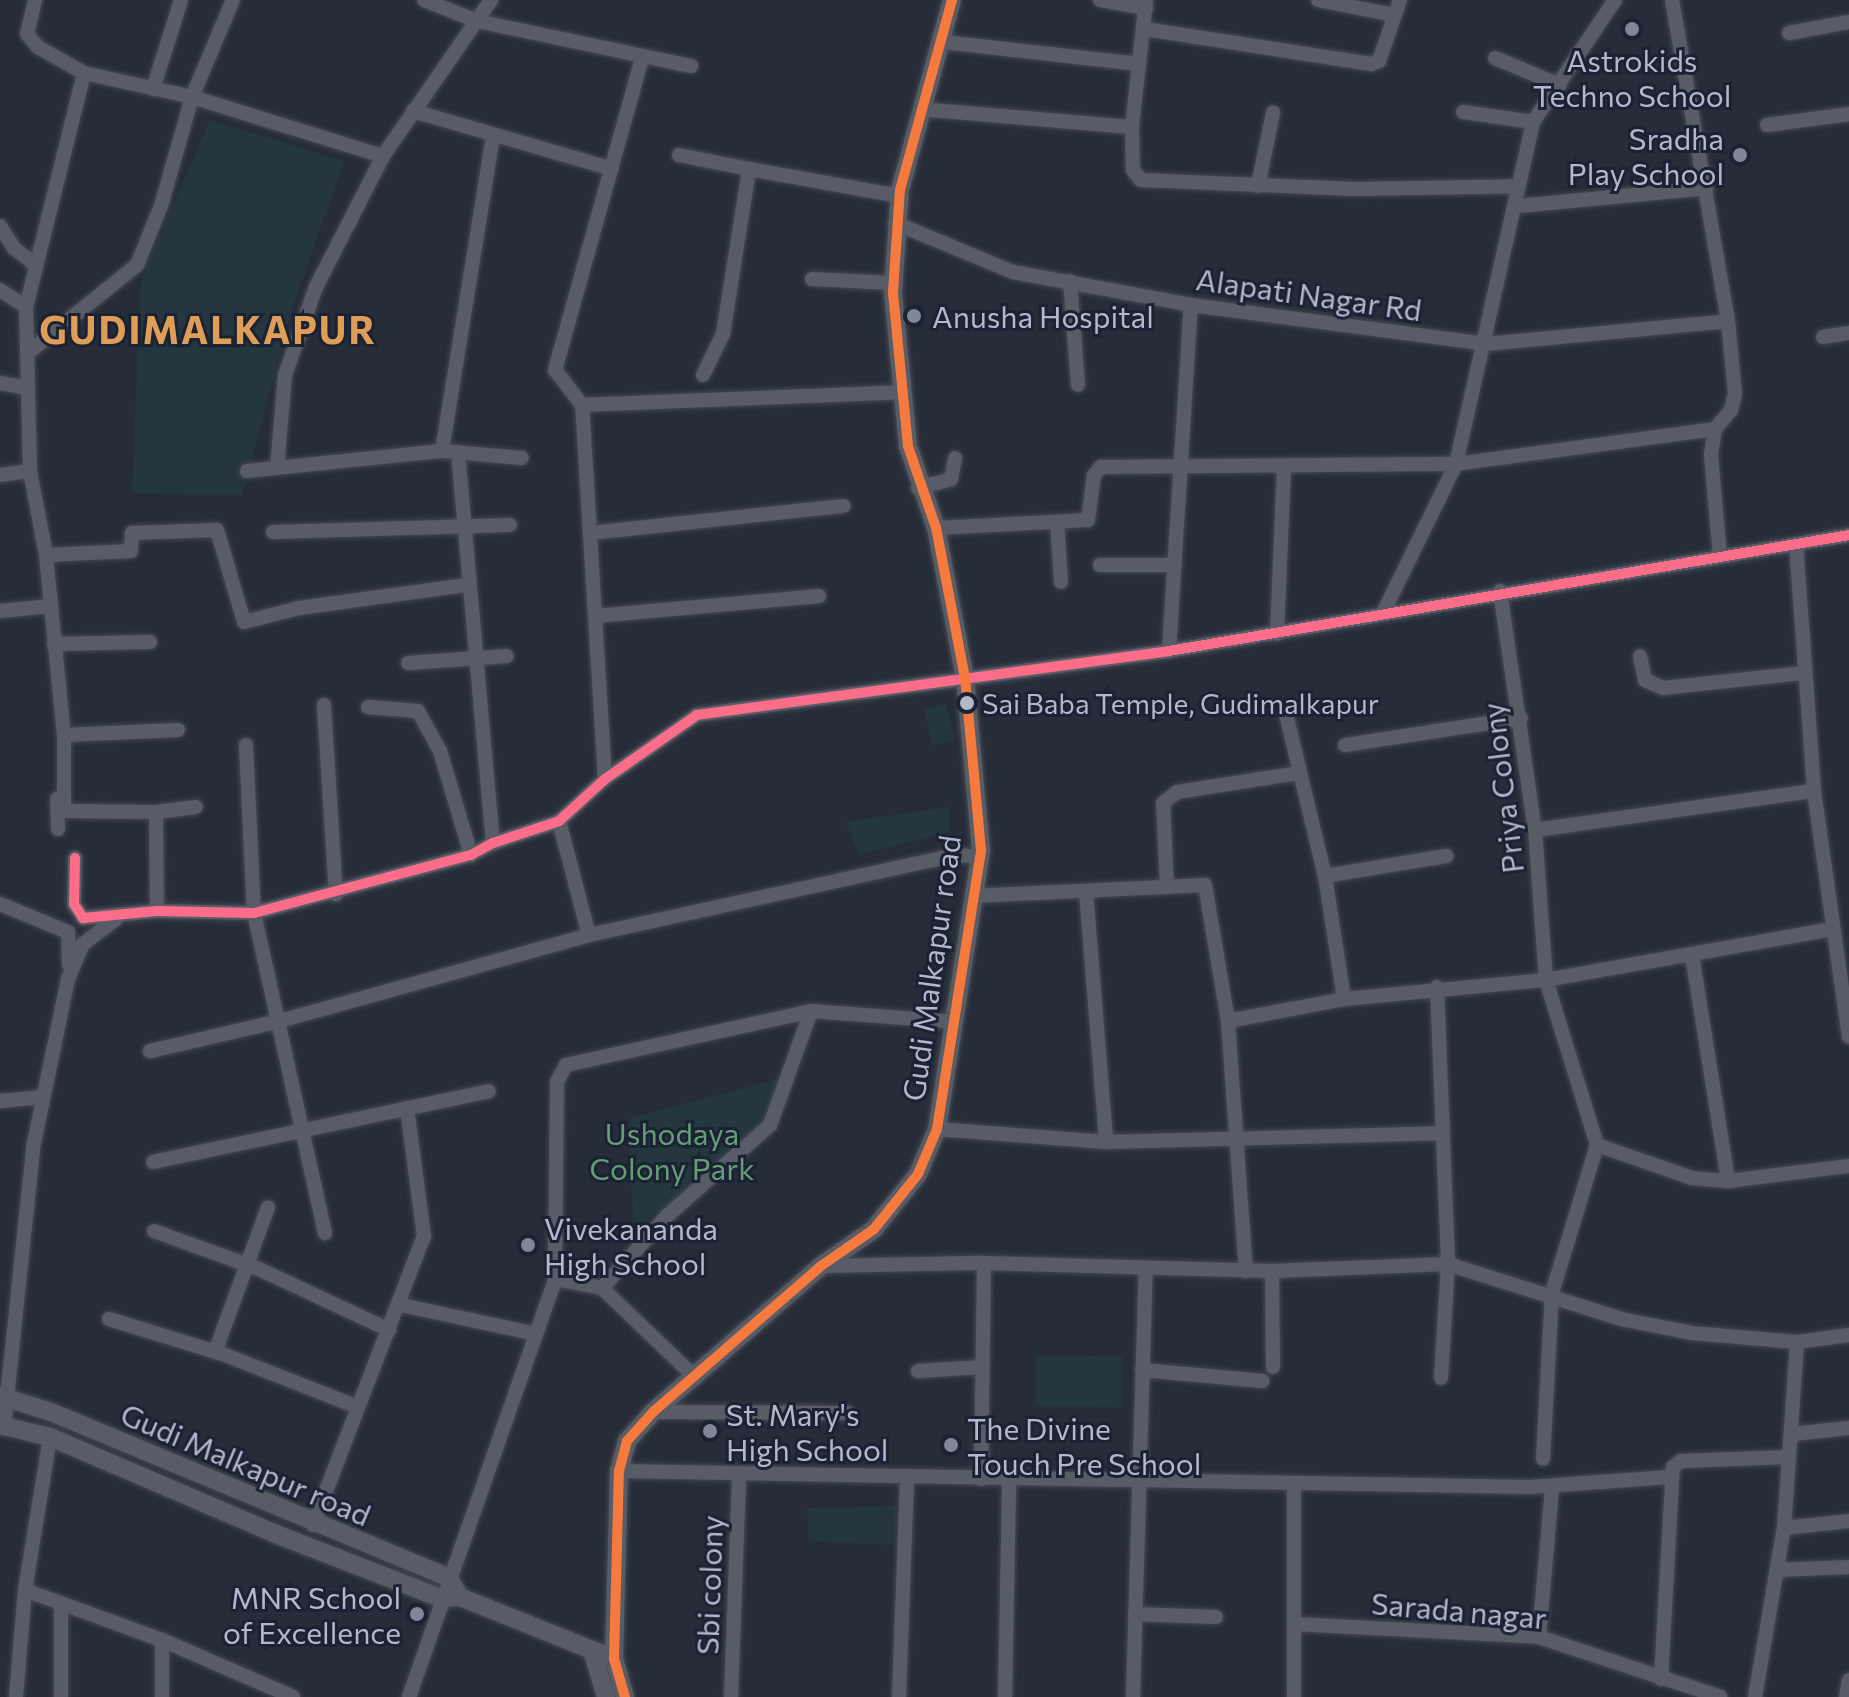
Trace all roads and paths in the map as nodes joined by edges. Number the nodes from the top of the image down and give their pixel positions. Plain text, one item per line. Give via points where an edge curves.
1 (35, 0) edge
2 (181, 0) edge
3 (233, 0) edge
4 (424, 0) edge
5 (491, 0) edge
6 (952, 0) edge
7 (1100, 0) edge
8 (1318, 0) edge
9 (1400, 0) edge
10 (1615, 0) edge
11 (1672, 0) edge
12 (1146, 4) edge
13 (1394, 15) junction
14 (477, 21) junction
15 (1849, 22) edge
16 (1145, 29) junction
17 (1789, 33) dead end
18 (943, 42) junction
19 (642, 58) junction
20 (1495, 58) dead end
21 (1139, 64) junction
22 (691, 66) dead end
23 (84, 73) junction
24 (1560, 85) junction
25 (153, 89) junction
26 (192, 97) junction
27 (921, 109) junction
28 (413, 111) junction
29 (1463, 112) dead end
30 (1273, 113) dead end
31 (1849, 114) edge
32 (1533, 122) junction
33 (1767, 125) dead end
34 (1132, 127) junction
35 (493, 137) junction
36 (679, 155) dead end
37 (383, 156) junction
38 (612, 169) junction
39 (749, 169) junction
40 (1258, 186) junction
41 (1519, 186) junction
42 (1706, 188) junction
43 (899, 196) junction
44 (1517, 206) junction
45 (895, 223) junction
46 (0, 226) edge
47 (37, 266) junction
48 (812, 279) dead end
49 (1070, 281) junction
50 (893, 283) junction
51 (0, 290) edge
52 (1191, 305) junction
53 (26, 307) junction
54 (1728, 321) junction
55 (1849, 333) edge
56 (1823, 337) dead end
57 (1486, 344) junction
58 (29, 352) junction
59 (703, 375) dead end
60 (0, 383) edge
61 (1078, 385) dead end
62 (29, 388) junction
63 (901, 392) junction
64 (582, 405) junction
65 (1715, 429) junction
66 (442, 451) junction
67 (458, 452) junction
68 (522, 458) dead end
69 (955, 458) dead end
70 (1456, 464) junction
71 (277, 468) junction
72 (1284, 469) junction
73 (1181, 470) junction
74 (30, 471) junction
75 (247, 471) dead end
76 (0, 475) edge
77 (918, 488) junction
78 (844, 506) dead end
79 (1057, 522) junction
80 (510, 525) dead end
81 (464, 527) junction
82 (936, 528) junction
83 (273, 532) dead end
84 (590, 533) junction
85 (1849, 535) edge
86 (1796, 544) junction
87 (46, 555) junction
88 (1720, 555) junction
89 (1100, 565) dead end
90 (1175, 565) junction
91 (1061, 582) dead end
92 (467, 585) junction
93 (1500, 591) junction
94 (819, 596) dead end
95 (46, 607) junction
96 (0, 611) edge
97 (1383, 613) junction
98 (595, 616) junction
99 (1277, 634) junction
100 (150, 642) dead end
101 (54, 644) junction
102 (1169, 651) junction
103 (507, 656) dead end
104 (1640, 656) dead end
105 (472, 659) junction
106 (408, 663) dead end
107 (1804, 673) junction
108 (965, 678) junction
109 (324, 705) dead end
110 (368, 707) dead end
111 (1286, 714) dead end
112 (1521, 718) junction
113 (178, 730) dead end
114 (64, 735) junction
115 (246, 745) dead end
116 (1345, 745) dead end
117 (1299, 773) junction
118 (605, 779) junction
119 (1814, 791) junction
120 (196, 807) dead end
121 (156, 812) junction
122 (559, 821) junction
123 (58, 829) dead end
124 (1535, 830) junction
125 (493, 843) junction
126 (471, 855) junction
127 (1446, 856) dead end
128 (980, 857) junction
129 (75, 858) dead end
130 (1325, 876) junction
131 (1167, 887) junction
132 (1086, 891) junction
133 (336, 895) junction
134 (973, 896) junction
135 (0, 904) edge
136 (157, 911) junction
137 (254, 913) junction
138 (117, 918) junction
139 (1833, 929) junction
140 (589, 935) junction
141 (1692, 955) junction
142 (68, 979) junction
143 (1546, 980) junction
144 (1437, 987) junction
145 (1846, 997) edge
146 (1344, 999) junction
147 (811, 1011) junction
148 (1228, 1021) junction
149 (276, 1022) junction
150 (956, 1022) junction
151 (1849, 1037) edge
152 (150, 1051) dead end
153 (489, 1091) dead end
154 (43, 1097) junction
155 (0, 1101) edge
156 (407, 1108) junction
157 (937, 1129) junction
158 (301, 1130) junction
159 (1442, 1133) junction
160 (1235, 1141) junction
161 (1106, 1142) junction
162 (1597, 1145) junction
163 (153, 1162) dead end
164 (1849, 1166) edge
165 (1728, 1181) junction
166 (268, 1207) dead end
167 (154, 1231) dead end
168 (325, 1233) dead end
169 (984, 1263) junction
170 (1448, 1264) junction
171 (248, 1265) junction
172 (821, 1266) junction
173 (1146, 1270) junction
174 (1246, 1271) junction
175 (1272, 1271) junction
176 (555, 1279) junction
177 (602, 1288) junction
178 (1552, 1293) junction
179 (401, 1305) junction
180 (109, 1319) dead end
181 (389, 1330) junction
182 (536, 1334) junction
183 (1849, 1335) edge
184 (1797, 1342) junction
185 (215, 1352) junction
186 (982, 1367) junction
187 (1273, 1367) dead end
188 (1142, 1370) junction
189 (918, 1371) dead end
190 (696, 1378) junction
191 (1441, 1378) dead end
192 (1262, 1381) dead end
193 (3, 1397) edge
194 (355, 1406) junction
195 (653, 1412) junction
196 (848, 1413) dead end
197 (2, 1425) edge
198 (1849, 1428) edge
199 (1793, 1434) junction
200 (50, 1437) junction
201 (1788, 1457) junction
202 (1543, 1459) dead end
203 (619, 1471) junction
204 (739, 1474) junction
205 (907, 1476) junction
206 (1670, 1477) junction
207 (981, 1479) junction
208 (1009, 1479) junction
209 (1137, 1480) junction
210 (1294, 1483) junction
211 (1552, 1487) junction
212 (1849, 1521) edge
213 (313, 1525) junction
214 (1784, 1528) junction
215 (1849, 1567) edge
216 (1777, 1570) junction
217 (448, 1577) junction
218 (25, 1590) junction
219 (460, 1597) junction
220 (440, 1598) junction
221 (61, 1605) junction
222 (1135, 1614) junction
223 (1216, 1617) dead end
224 (1294, 1624) junction
225 (1539, 1637) junction
226 (162, 1640) junction
227 (592, 1650) junction
228 (614, 1659) junction
229 (1661, 1679) junction
230 (1849, 1680) edge
231 (286, 1696) edge
232 (16, 1697) edge
233 (61, 1697) edge
234 (162, 1697) edge
235 (409, 1697) edge
236 (606, 1697) edge
237 (625, 1697) edge
238 (731, 1697) edge
239 (899, 1697) edge
240 (1005, 1697) edge
241 (1133, 1697) edge
242 (1294, 1697) edge
243 (1720, 1697) edge
244 (1755, 1697) edge
245 (1846, 1697) edge

1 - 23 street via 27,34 38,47
2 - 25 street
3 - 26 street
4 - 14 street
5 - 14 street
6 - 18 street, Gudi Malkapur road
7 - 12 street
8 - 13 street
9 - 13 street
10 - 24 street
11 - 42 street
12 - 16 street
13 - 16 street via 1379,61 1371,64
14 - 19 street
14 - 28 street
15 - 17 street
16 - 21 street
18 - 21 street
18 - 27 street, Gudi Malkapur road
19 - 22 street
19 - 38 street
20 - 24 street
21 - 34 street
23 - 25 street
23 - 47 street
24 - 32 street
25 - 26 street
26 - 37 street
26 - 58 street via 161,206 137,265
27 - 34 street
27 - 43 street, Gudi Malkapur road
28 - 35 street
28 - 37 street
29 - 32 street
30 - 40 street
31 - 33 street
32 - 41 street
34 - 40 street via 1133,170 1141,180
35 - 38 street
35 - 66 street
36 - 39 street
37 - 71 street via 316,287 285,375
38 - 64 street via 555,370
39 - 43 street
39 - 59 street via 723,334
40 - 41 street
41 - 44 street
42 - 44 street
42 - 54 street
43 - 45 street, Gudi Malkapur road
44 - 57 street
45 - 49 street, Alapati Nagar Rd via 993,266
45 - 50 street, Gudi Malkapur road
46 - 47 street via 14,248
47 - 53 street
48 - 50 street
49 - 52 street, Alapati Nagar Rd
49 - 61 street
50 - 63 street, Gudi Malkapur road
51 - 53 street
52 - 57 street, Alapati Nagar Rd
52 - 73 street
53 - 58 street
54 - 57 street, Alapati Nagar Rd
54 - 65 street via 1735,394 1731,410
55 - 56 street
57 - 70 street
58 - 62 street
60 - 62 street
62 - 74 street
63 - 64 street
63 - 77 street, Gudi Malkapur road
64 - 84 street
65 - 70 street
65 - 88 street via 1711,455
66 - 67 street
66 - 71 street
67 - 68 street
67 - 81 street
69 - 77 street via 951,479
70 - 72 street
70 - 97 street
71 - 75 street
72 - 73 street
72 - 99 street
73 - 79 street via 1101,467 1093,480 1088,520
73 - 90 street
74 - 76 street
74 - 87 street
77 - 82 street, Gudi Malkapur road
78 - 84 street
79 - 82 street
79 - 91 street
80 - 81 street
81 - 83 street
81 - 92 street
82 - 108 street, Gudi Malkapur road
84 - 98 street
85 - 86 street
86 - 88 street
86 - 107 street
87 - 92 street via 131,551 132,533 217,530 244,622 299,608
87 - 95 street
88 - 93 street
89 - 90 street
90 - 102 street
92 - 105 street
93 - 97 street
93 - 112 street, Priya Colony
94 - 98 street
95 - 96 street
95 - 101 street
95 - 123 street
97 - 99 street
98 - 118 street
99 - 102 street
100 - 101 street
101 - 114 street
102 - 108 street
103 - 105 street
104 - 107 street via 1645,680 1663,688
105 - 106 street
105 - 125 street
107 - 119 street
108 - 118 street via 697,715
108 - 128 street, Gudi Malkapur road
109 - 133 street
110 - 126 street via 418,711 440,751
111 - 117 street
112 - 116 street
112 - 124 street, Priya Colony
113 - 114 street
114 - 121 street via 64,811
115 - 137 street
117 - 130 street
117 - 131 street via 1177,792 1163,803
118 - 122 street
119 - 124 street
119 - 139 street
120 - 121 street
121 - 136 street
122 - 125 street
122 - 140 street
124 - 143 street, Priya Colony
125 - 126 street
126 - 133 street
127 - 130 street
128 - 134 street, Gudi Malkapur road
128 - 140 street via 957,855
129 - 138 street via 76,913 83,918
130 - 146 street
131 - 132 street
131 - 148 street via 1205,885
132 - 134 street
132 - 161 street
133 - 137 street
134 - 150 street, Gudi Malkapur road
135 - 142 street via 68,932
136 - 137 street
136 - 138 street
137 - 149 street
138 - 142 street via 83,944
139 - 141 street
139 - 145 street
140 - 149 street
141 - 143 street
141 - 165 street
142 - 154 street
143 - 144 street
143 - 162 street, Priya Colony
144 - 146 street
144 - 159 street
145 - 151 street
146 - 148 street
147 - 150 street
147 - 176 street via 566,1065 557,1082
147 - 177 street via 770,1125 668,1215
148 - 160 street
149 - 152 street
149 - 158 street
150 - 157 street, Gudi Malkapur road
153 - 156 street
154 - 155 street
154 - 193 street
156 - 158 street
156 - 179 street via 424,1236
157 - 161 street
157 - 172 street, Gudi Malkapur road via 918,1174 874,1229
158 - 163 street
158 - 168 street
159 - 160 street
159 - 170 street
160 - 161 street
160 - 174 street
162 - 165 street via 1663,1172
162 - 178 street
164 - 165 street
166 - 171 street
167 - 171 street
169 - 172 street
169 - 173 street
169 - 186 street
170 - 175 street
170 - 178 street
170 - 191 street
171 - 181 street
171 - 185 street
172 - 190 street, Gudi Malkapur road
173 - 174 street
173 - 188 street
174 - 175 street
175 - 187 street
176 - 177 street
176 - 182 street
177 - 190 street
178 - 184 street via 1621,1319 1692,1333
178 - 202 street
179 - 181 street
179 - 182 street
180 - 185 street
181 - 194 street
182 - 217 street
183 - 184 street
184 - 199 street
185 - 194 street
186 - 189 street
186 - 207 street
188 - 192 street
188 - 209 street
190 - 195 street, Gudi Malkapur road
193 - 197 street
193 - 213 street, Gudi Malkapur road
194 - 213 street
195 - 196 street
195 - 203 street, Gudi Malkapur road via 627,1441
197 - 200 street, Gudi Malkapur road
198 - 199 street
199 - 201 street
200 - 218 street
200 - 220 street, Gudi Malkapur road
201 - 206 street via 1681,1461
201 - 214 street
203 - 204 street
203 - 228 street, Gudi Malkapur road
204 - 205 street
204 - 238 street, Sbi colony
205 - 207 street
205 - 239 street
206 - 211 street
206 - 229 street
207 - 208 street
208 - 209 street
208 - 240 street
209 - 210 street
209 - 222 street
210 - 211 street
210 - 224 street
211 - 225 street
212 - 214 street
213 - 217 street, Gudi Malkapur road
214 - 216 street
215 - 216 street
216 - 244 street
217 - 219 street
217 - 220 street
218 - 221 street
218 - 232 street
219 - 220 street, Gudi Malkapur road
219 - 227 street, Gudi Malkapur road
220 - 235 street
221 - 226 street
221 - 233 street
222 - 223 street
222 - 241 street
224 - 225 street, Sarada nagar
224 - 242 street
225 - 229 street, Sarada nagar
226 - 231 street
226 - 234 street
227 - 228 street, Gudi Malkapur road
227 - 236 street
228 - 237 street
229 - 243 street, Sarada nagar
230 - 245 street

